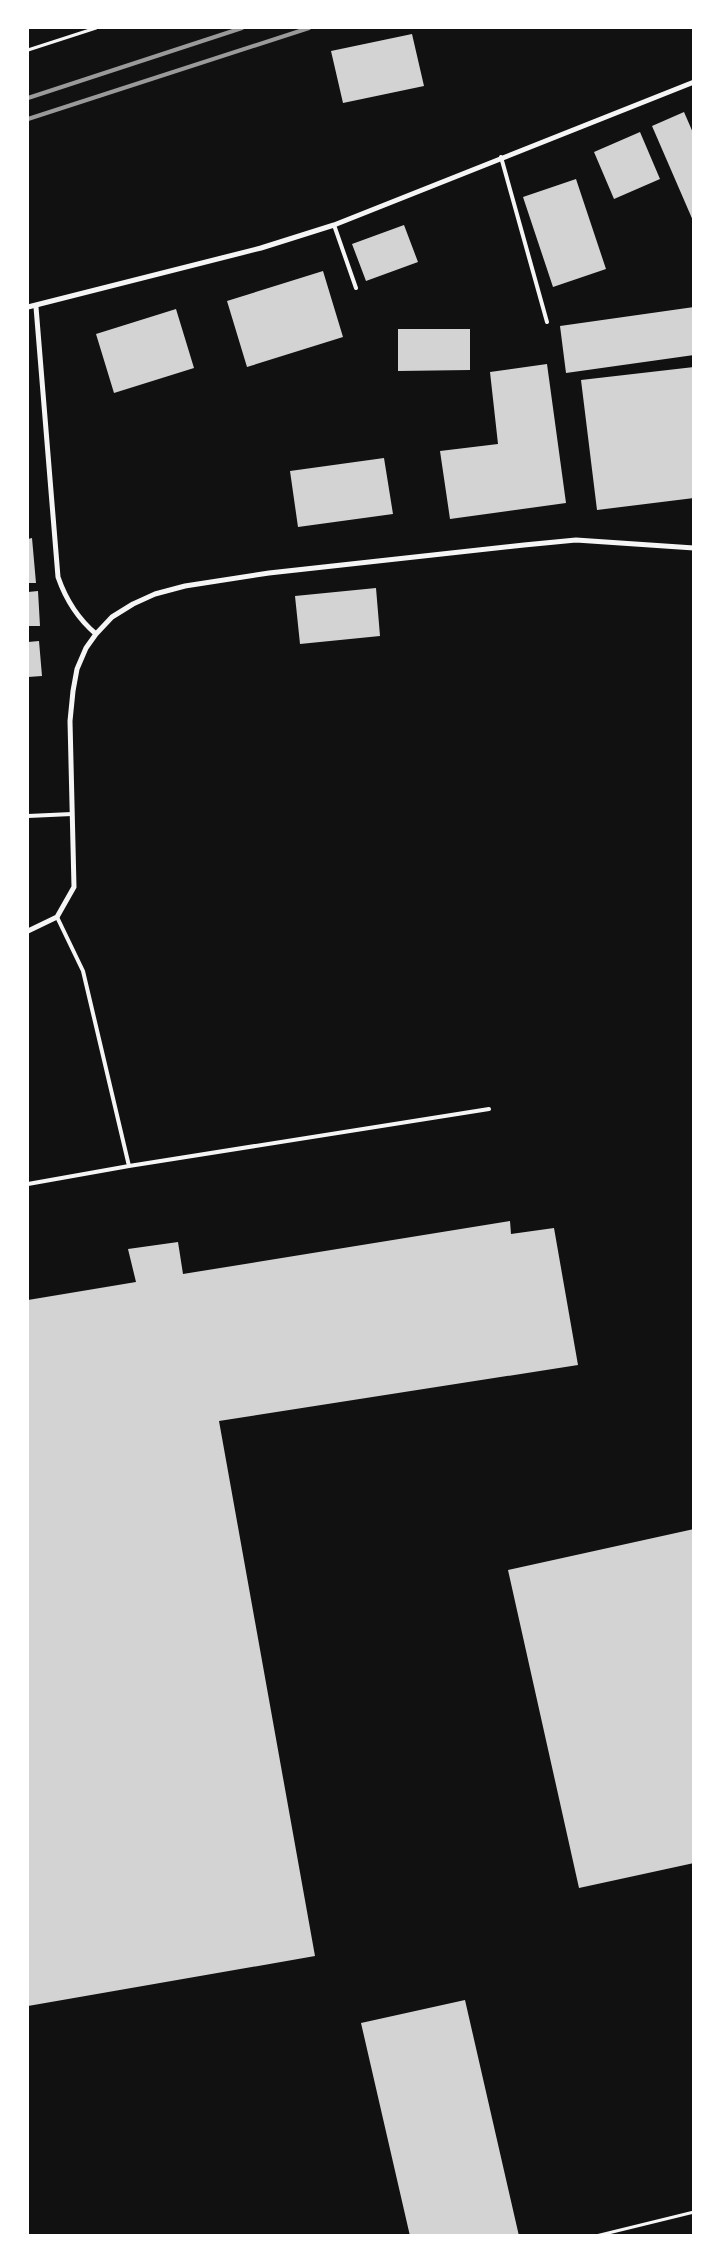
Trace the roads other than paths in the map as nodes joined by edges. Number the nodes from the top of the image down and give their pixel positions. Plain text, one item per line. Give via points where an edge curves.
1 (694, 82) edge
2 (501, 157) junction
3 (334, 225) junction
4 (356, 288) dead end
5 (28, 307) edge
6 (36, 307) junction
7 (547, 322) dead end
8 (694, 548) edge
9 (96, 634) junction
10 (72, 814) junction
11 (28, 816) edge
12 (57, 917) junction
13 (28, 931) edge
14 (489, 1109) dead end
15 (128, 1166) junction
16 (28, 1184) edge

1 - 2 street
2 - 3 street
2 - 7 lane
3 - 4 lane
3 - 6 street via 261,248
5 - 6 street
6 - 9 street via 58,577 74,611
8 - 9 street via 576,540 269,573 155,594 112,617
9 - 10 street via 77,669 73,692 70,721
10 - 11 lane
10 - 12 street via 74,886
12 - 13 street
12 - 15 lane via 83,971
14 - 15 lane
15 - 16 lane

